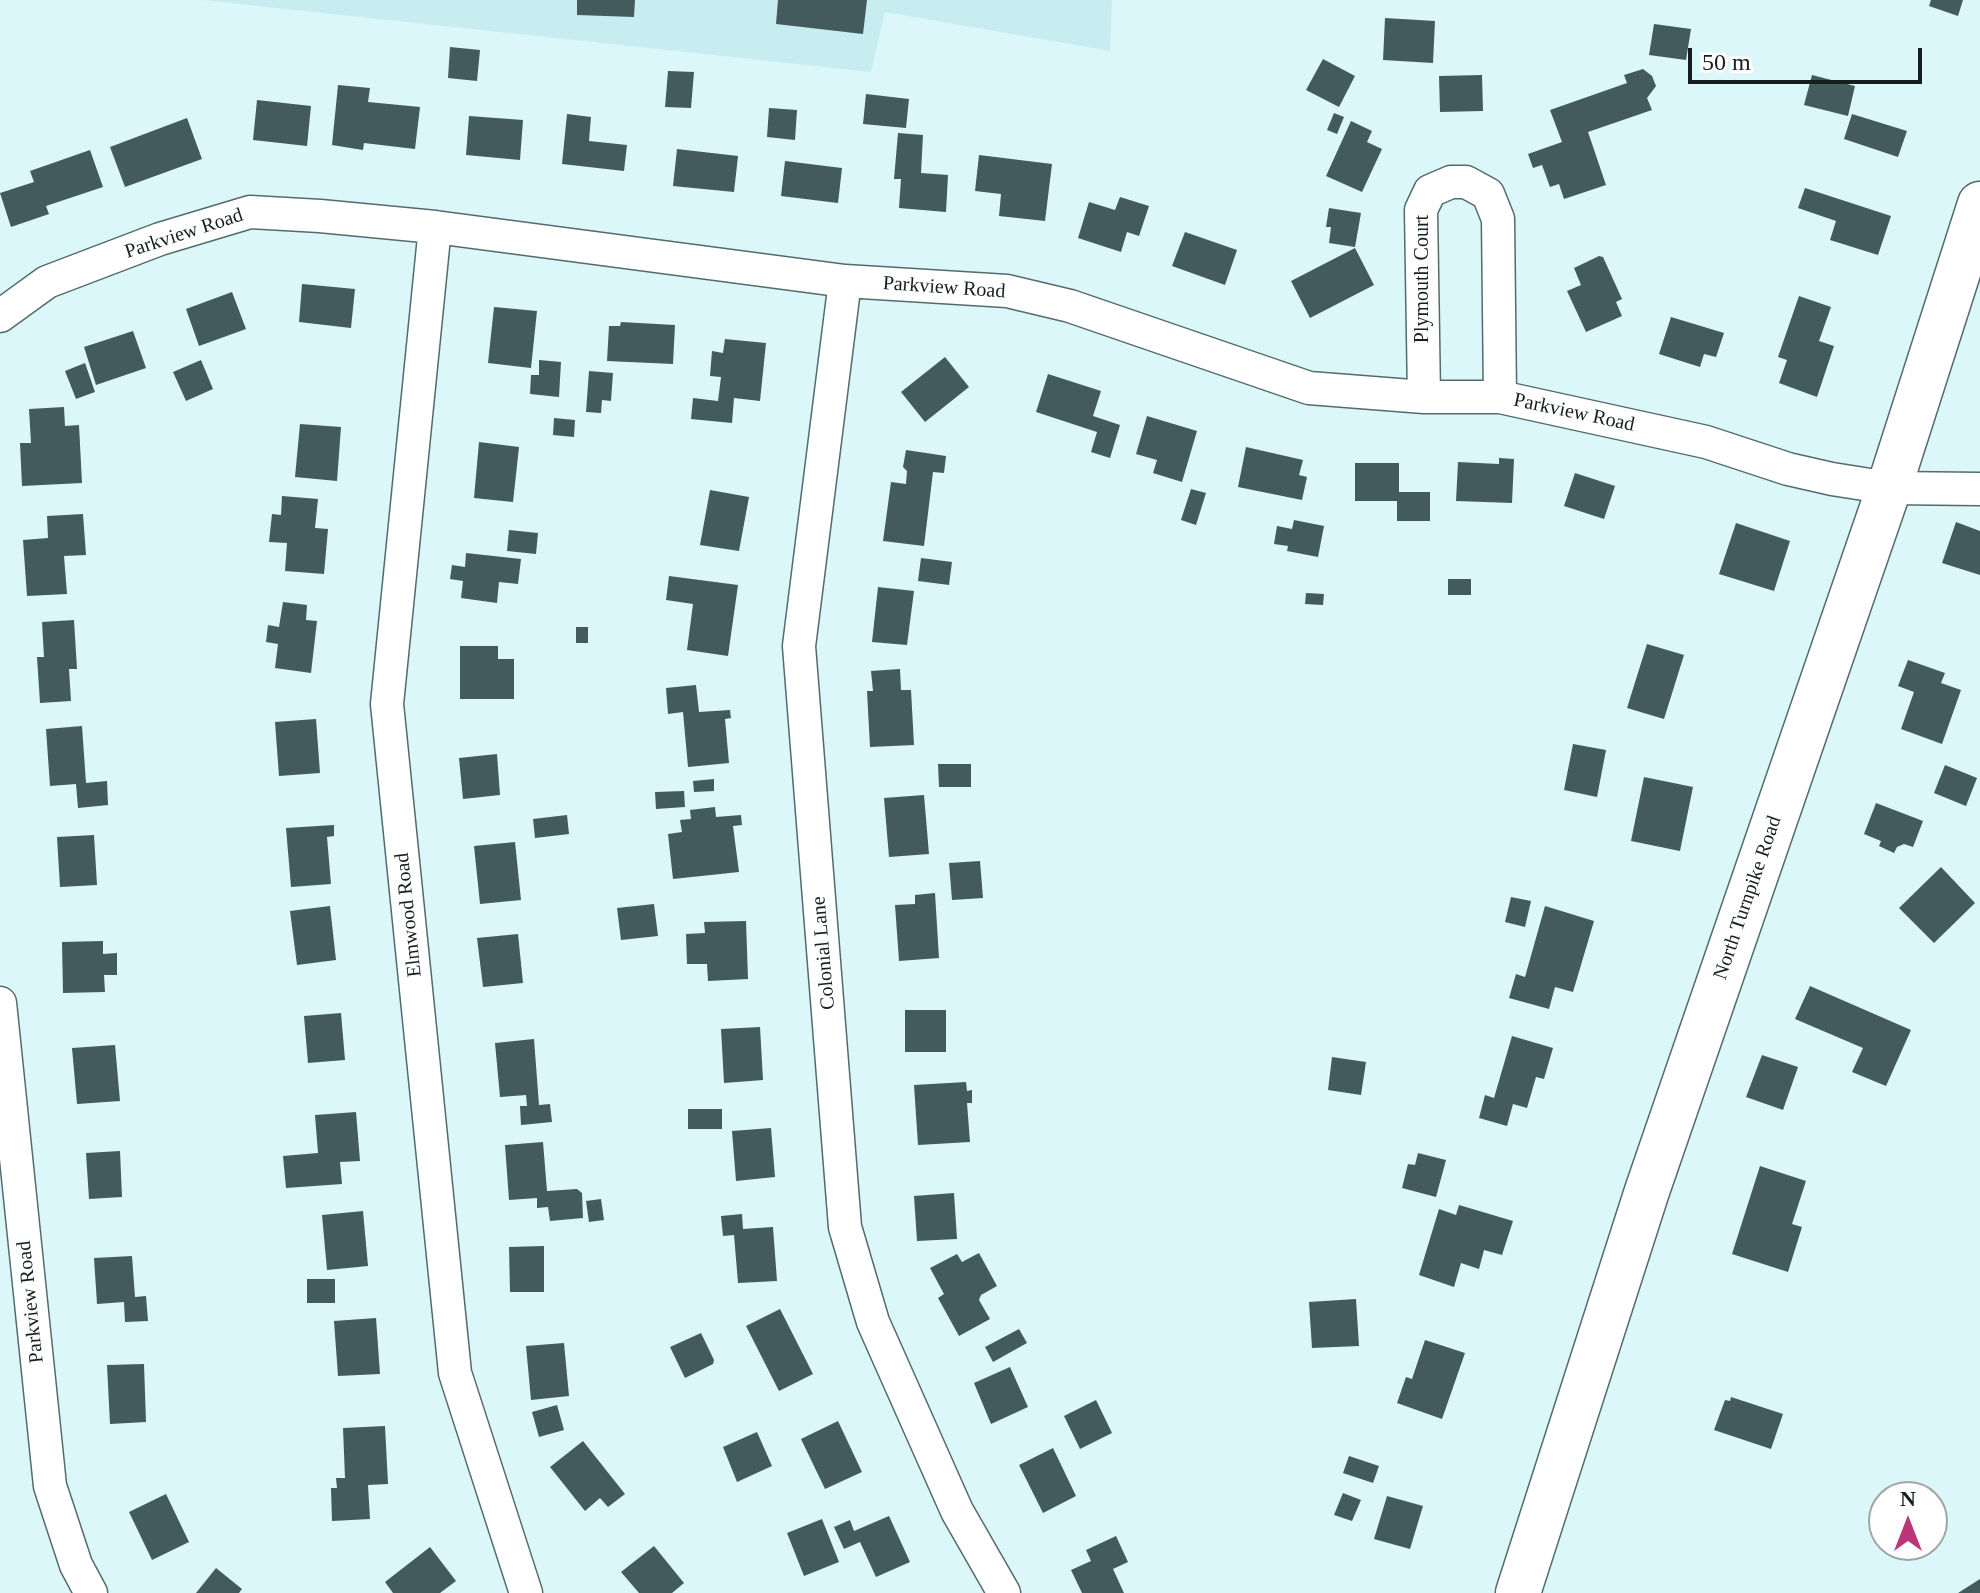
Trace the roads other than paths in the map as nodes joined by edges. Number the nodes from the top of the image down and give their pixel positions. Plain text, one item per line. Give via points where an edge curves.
1 (1980, 204) edge
2 (435, 227) junction
3 (845, 281) junction
4 (0, 316) edge
5 (1424, 397) junction
6 (1500, 397) junction
7 (1889, 488) junction
8 (1980, 489) edge
9 (0, 1003) edge
10 (91, 1593) edge
11 (526, 1593) edge
12 (1004, 1593) edge
13 (1518, 1593) edge

1 - 7 main road, North Turnpike Road
2 - 3 street, Parkview Road
2 - 4 street, Parkview Road via 250,212 47,282
2 - 11 street, Elmwood Road via 387,704 455,1373
3 - 5 street, Parkview Road via 1007,291 1070,306 1309,388
3 - 12 street, Colonial Lane via 799,646 845,1227 873,1322 957,1511
5 - 6 street, Parkview Road
5 - 6 street, Plymouth Court via 1421,210 1430,191 1466,182 1488,194 1498,219
6 - 7 street, Parkview Road via 1706,442 1788,469
7 - 8 street, Parkview Road
7 - 13 main road, North Turnpike Road via 1647,1191
9 - 10 street, Parkview Road via 50,1486

